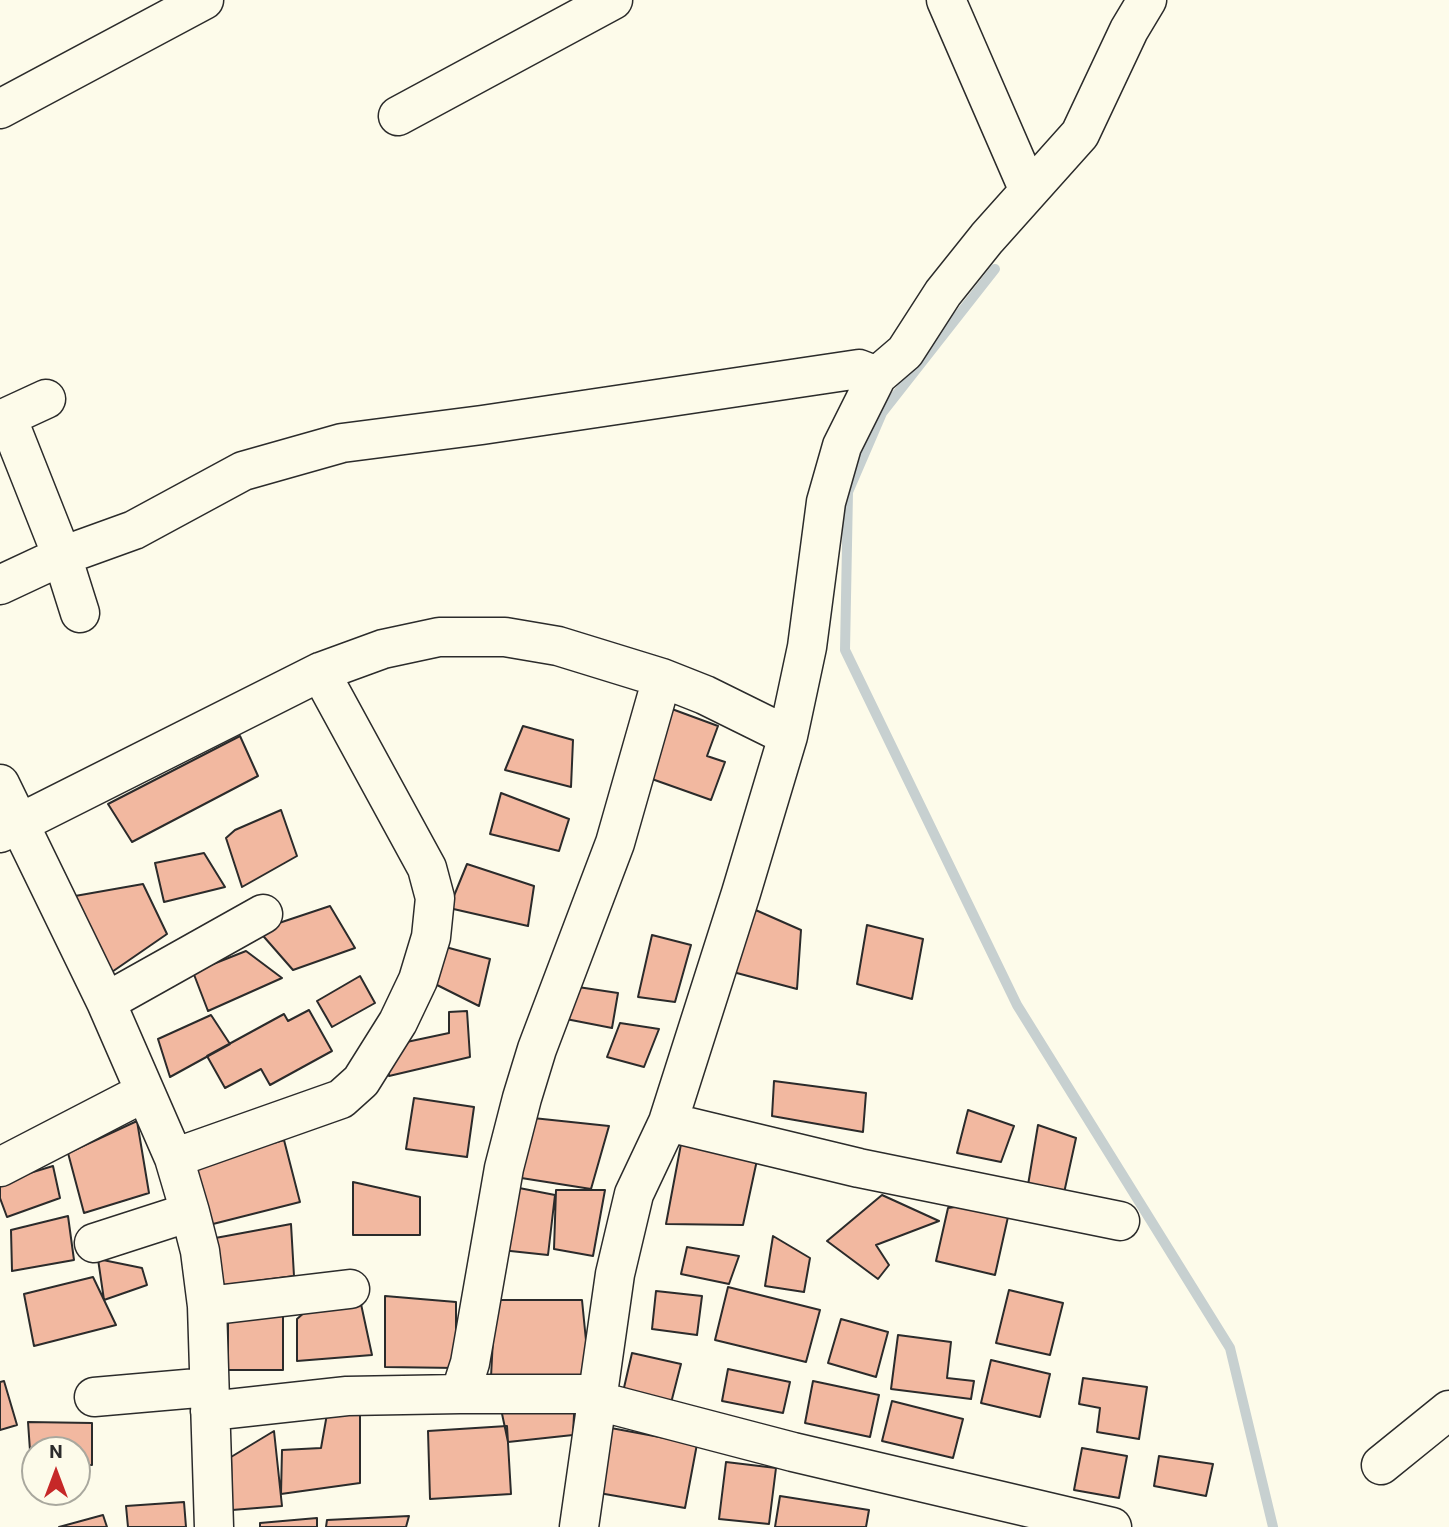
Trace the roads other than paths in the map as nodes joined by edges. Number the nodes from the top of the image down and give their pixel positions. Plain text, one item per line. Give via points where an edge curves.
1 (204, 0) edge
2 (613, 0) edge
3 (946, 0) edge
4 (1147, 0) edge
5 (0, 109) edge
6 (398, 116) dead end
7 (1029, 191) junction
8 (877, 376) junction
9 (46, 399) dead end
10 (62, 556) junction
11 (0, 585) edge
12 (80, 613) dead end
13 (320, 672) junction
14 (663, 678) junction
15 (788, 736) junction
16 (0, 785) edge
17 (10, 828) edge
18 (263, 914) dead end
19 (106, 1002) junction
20 (145, 1092) junction
21 (668, 1122) junction
22 (174, 1158) junction
23 (0, 1167) edge
24 (190, 1212) junction
25 (1120, 1221) dead end
26 (94, 1243) dead end
27 (350, 1289) dead end
28 (207, 1306) junction
29 (460, 1394) junction
30 (94, 1397) dead end
31 (598, 1397) junction
32 (209, 1399) junction
33 (1449, 1410) edge
34 (1381, 1465) dead end
35 (214, 1527) edge
36 (579, 1527) edge
37 (1112, 1527) edge

1 - 5 street
2 - 6 street
3 - 7 street
4 - 7 street via 1080,134
7 - 8 street via 943,293 905,352
8 - 10 street via 859,369 342,443 243,471 134,530
8 - 15 street via 842,446 826,502 807,647
9 - 10 street via 7,417
10 - 11 street
10 - 12 street
13 - 14 street via 383,649 439,636 505,637 558,646
13 - 17 street
13 - 22 street via 427,868 435,898 431,937 398,1022 362,1081 341,1098
14 - 15 street
14 - 29 street via 615,843 522,1098
15 - 21 street
16 - 17 street
17 - 19 street
18 - 19 street
19 - 20 street
20 - 22 street
20 - 23 street
21 - 25 street via 859,1168
21 - 31 street via 634,1194 615,1273
22 - 24 street
24 - 26 street
24 - 28 street
27 - 28 street
28 - 32 street
29 - 31 street
29 - 32 street
30 - 32 street
31 - 36 street
31 - 37 street via 793,1452
32 - 35 street
33 - 34 street

